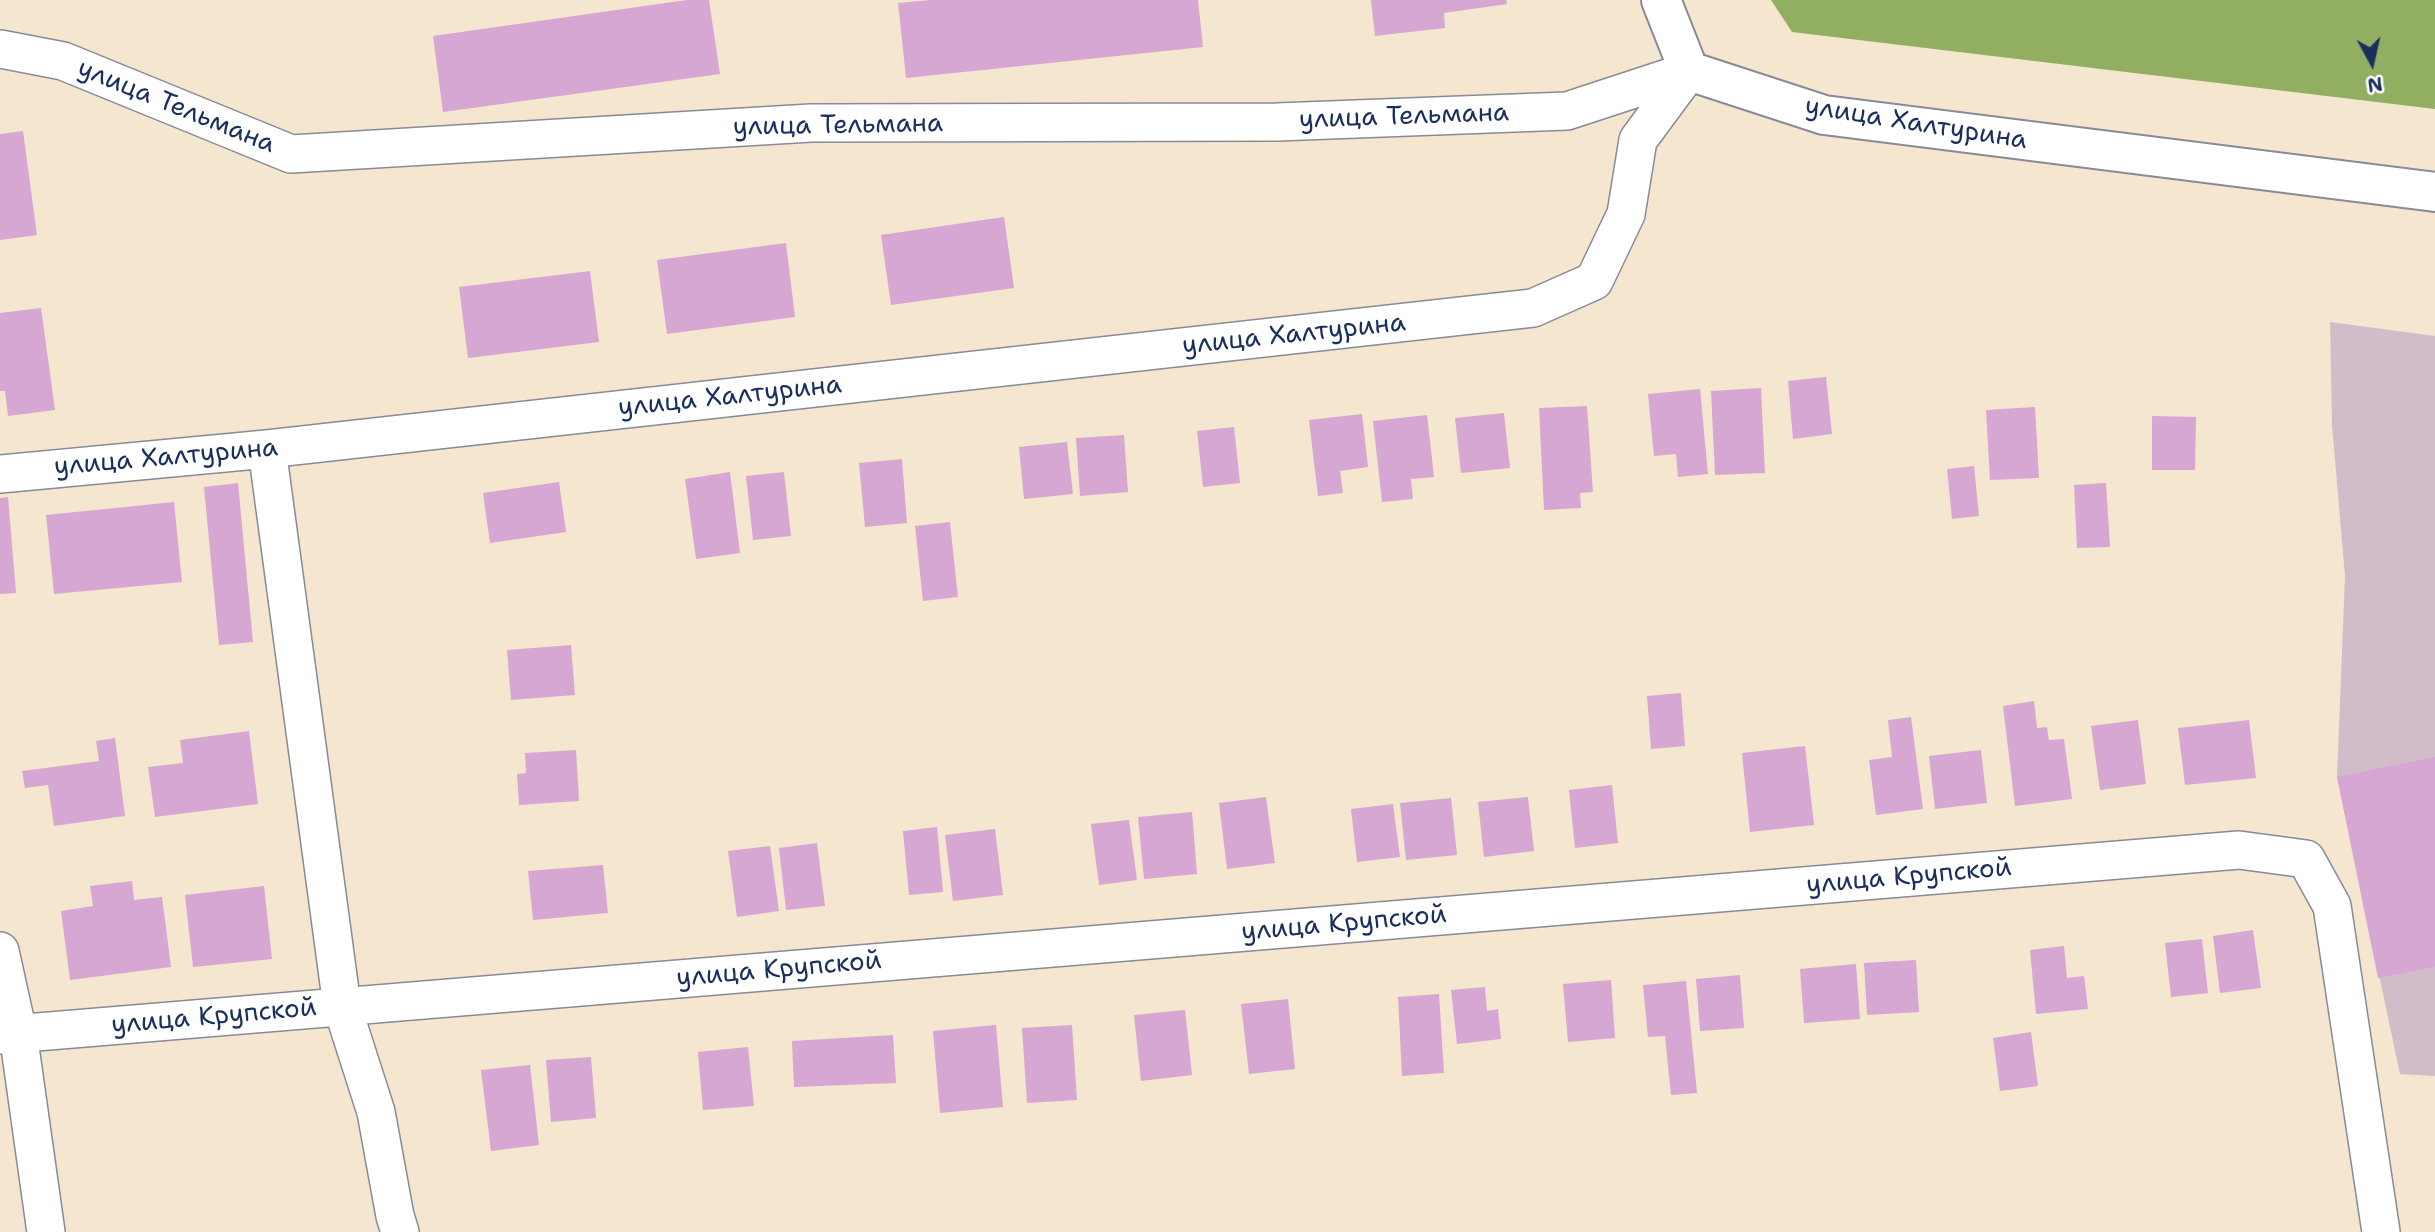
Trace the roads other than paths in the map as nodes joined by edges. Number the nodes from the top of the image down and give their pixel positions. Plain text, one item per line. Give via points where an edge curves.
1 (1661, 0) edge
2 (0, 48) edge
3 (1689, 71) junction
4 (2435, 192) edge
5 (267, 449) junction
6 (0, 474) edge
7 (0, 951) edge
8 (342, 1006) junction
9 (9, 1034) edge
10 (46, 1232) edge
11 (400, 1232) edge
12 (2381, 1232) edge

1 - 3 main road
2 - 3 street, улица Тельмана via 63,61 291,154 811,123 1277,121 1567,111
3 - 4 main road, улица Халтурина via 1824,115
3 - 5 street, улица Халтурина via 1638,140 1626,214 1594,281 1533,308
5 - 6 street, улица Халтурина
5 - 8 street
7 - 9 street
8 - 9 street, улица Крупской
8 - 11 street via 376,1112
8 - 12 street, улица Крупской via 2239,850 2306,859 2332,906
9 - 10 street via 43,1196

